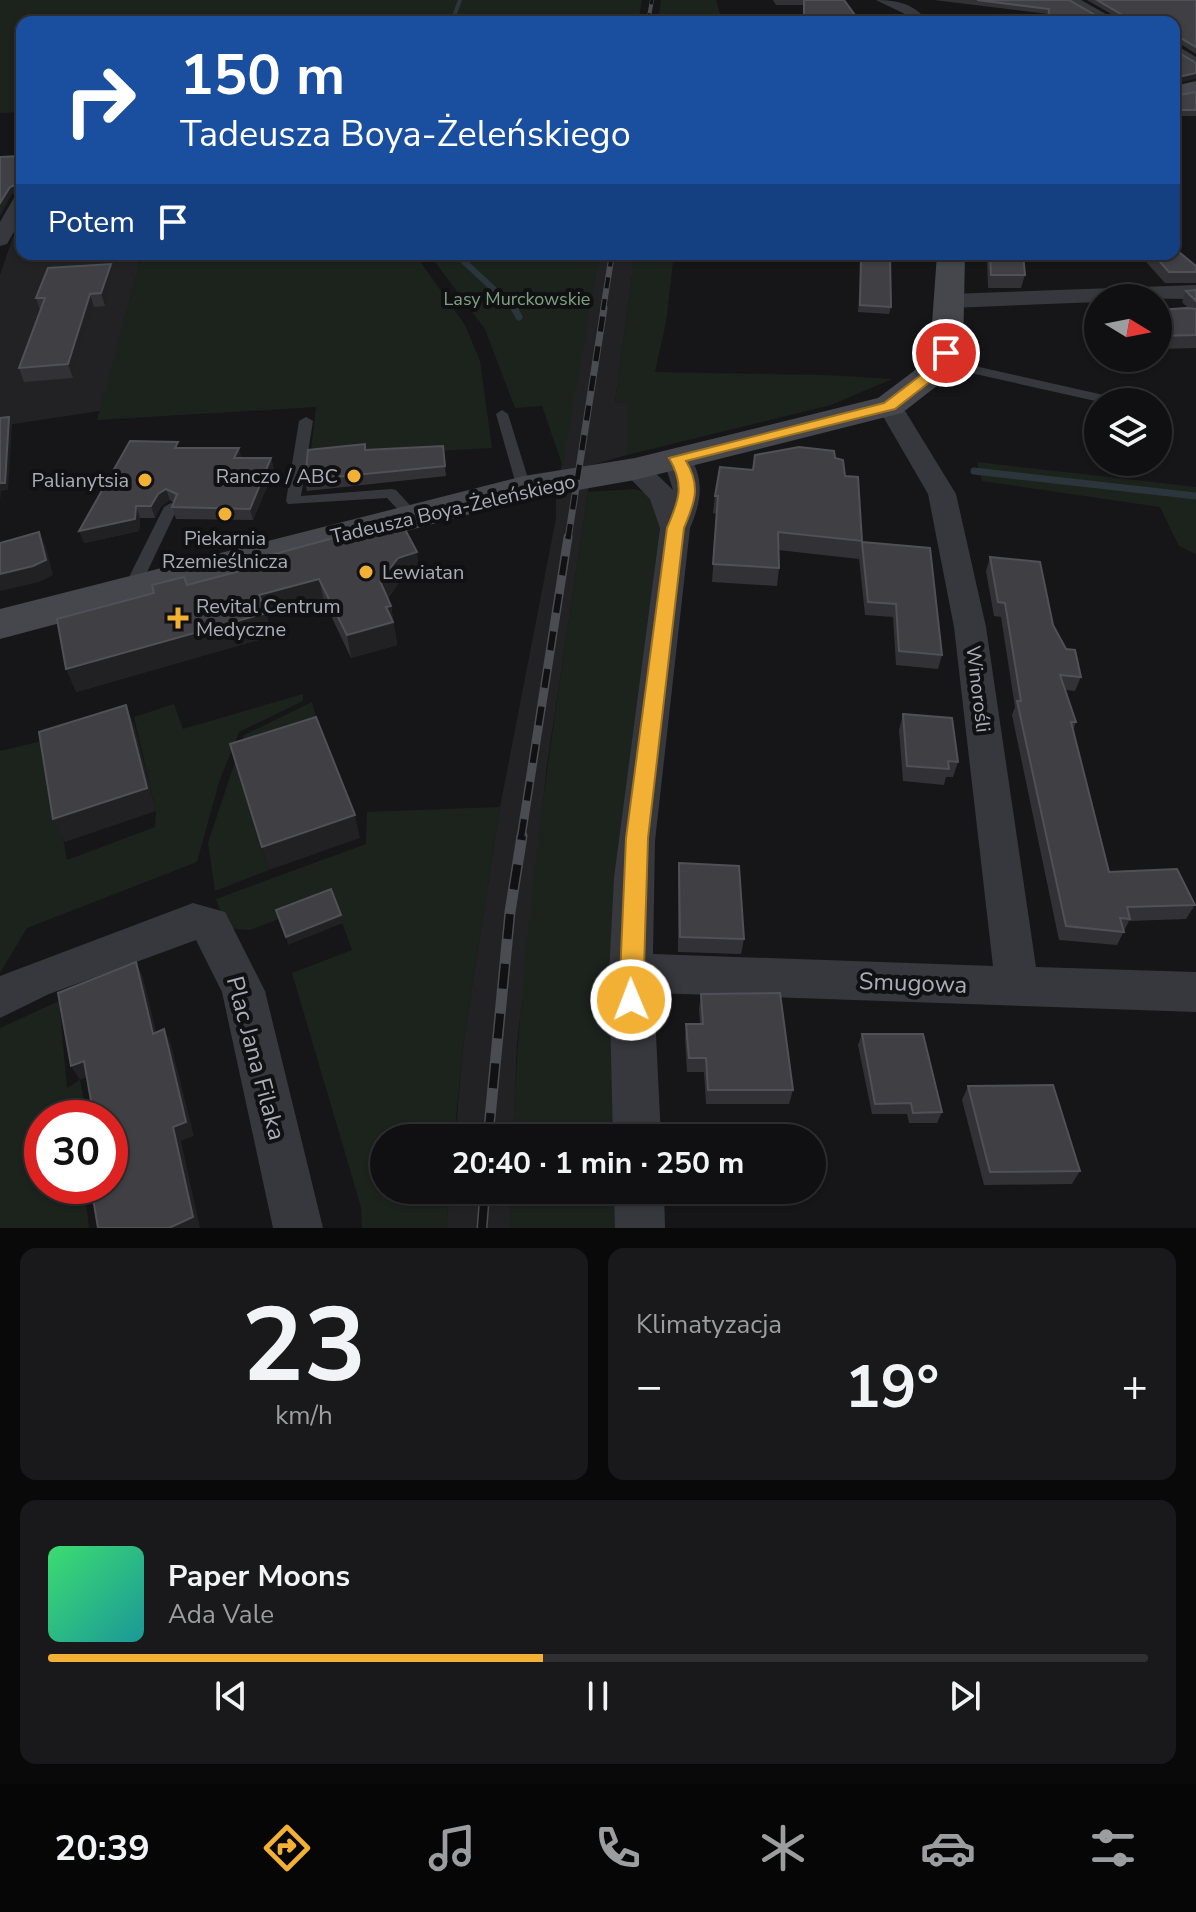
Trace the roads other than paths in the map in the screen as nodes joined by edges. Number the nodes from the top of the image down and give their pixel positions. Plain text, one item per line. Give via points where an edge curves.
1 (883, 0) edge
2 (1071, 0) edge
3 (916, 16) edge
4 (1102, 16) edge
5 (16, 211) edge
6 (0, 240) edge
7 (951, 260) edge
8 (1196, 292) edge
9 (951, 301) junction
10 (939, 362) junction
11 (1084, 395) edge
12 (890, 406) junction
13 (502, 414) dead end
14 (306, 421) dead end
15 (677, 458) junction
16 (635, 469) junction
17 (524, 488) junction
18 (171, 507) edge
19 (412, 516) junction
20 (675, 528) junction
21 (131, 589) junction
22 (0, 624) edge
23 (630, 973) junction
24 (1017, 987) junction
25 (1196, 992) edge
26 (0, 998) edge
27 (636, 1124) edge
28 (639, 1204) edge
29 (298, 1228) edge
30 (640, 1228) edge

1 - 3 street
2 - 4 street
5 - 6 street
7 - 9 street
8 - 9 street
9 - 10 street via 946,353
10 - 11 lane
10 - 12 street, Tadeusza Boya-Żeleńskiego
12 - 15 street, Tadeusza Boya-Żeleńskiego
12 - 24 street, Winorośli via 942,494 970,627
13 - 17 lane
14 - 19 lane via 293,501 391,493
15 - 16 street, Tadeusza Boya-Żeleńskiego
15 - 20 street via 688,478
16 - 17 street, Tadeusza Boya-Żeleńskiego
16 - 20 street via 663,496
17 - 19 street, Tadeusza Boya-Żeleńskiego
18 - 21 lane
19 - 21 street, Tadeusza Boya-Żeleńskiego
20 - 23 street via 637,838
21 - 22 street, Tadeusza Boya-Żeleńskiego
23 - 24 street, Smugowa
23 - 27 street
24 - 25 street, Smugowa
26 - 29 street, Plac Jana Filaka via 34,980 193,921 210,925 243,991
28 - 30 street

